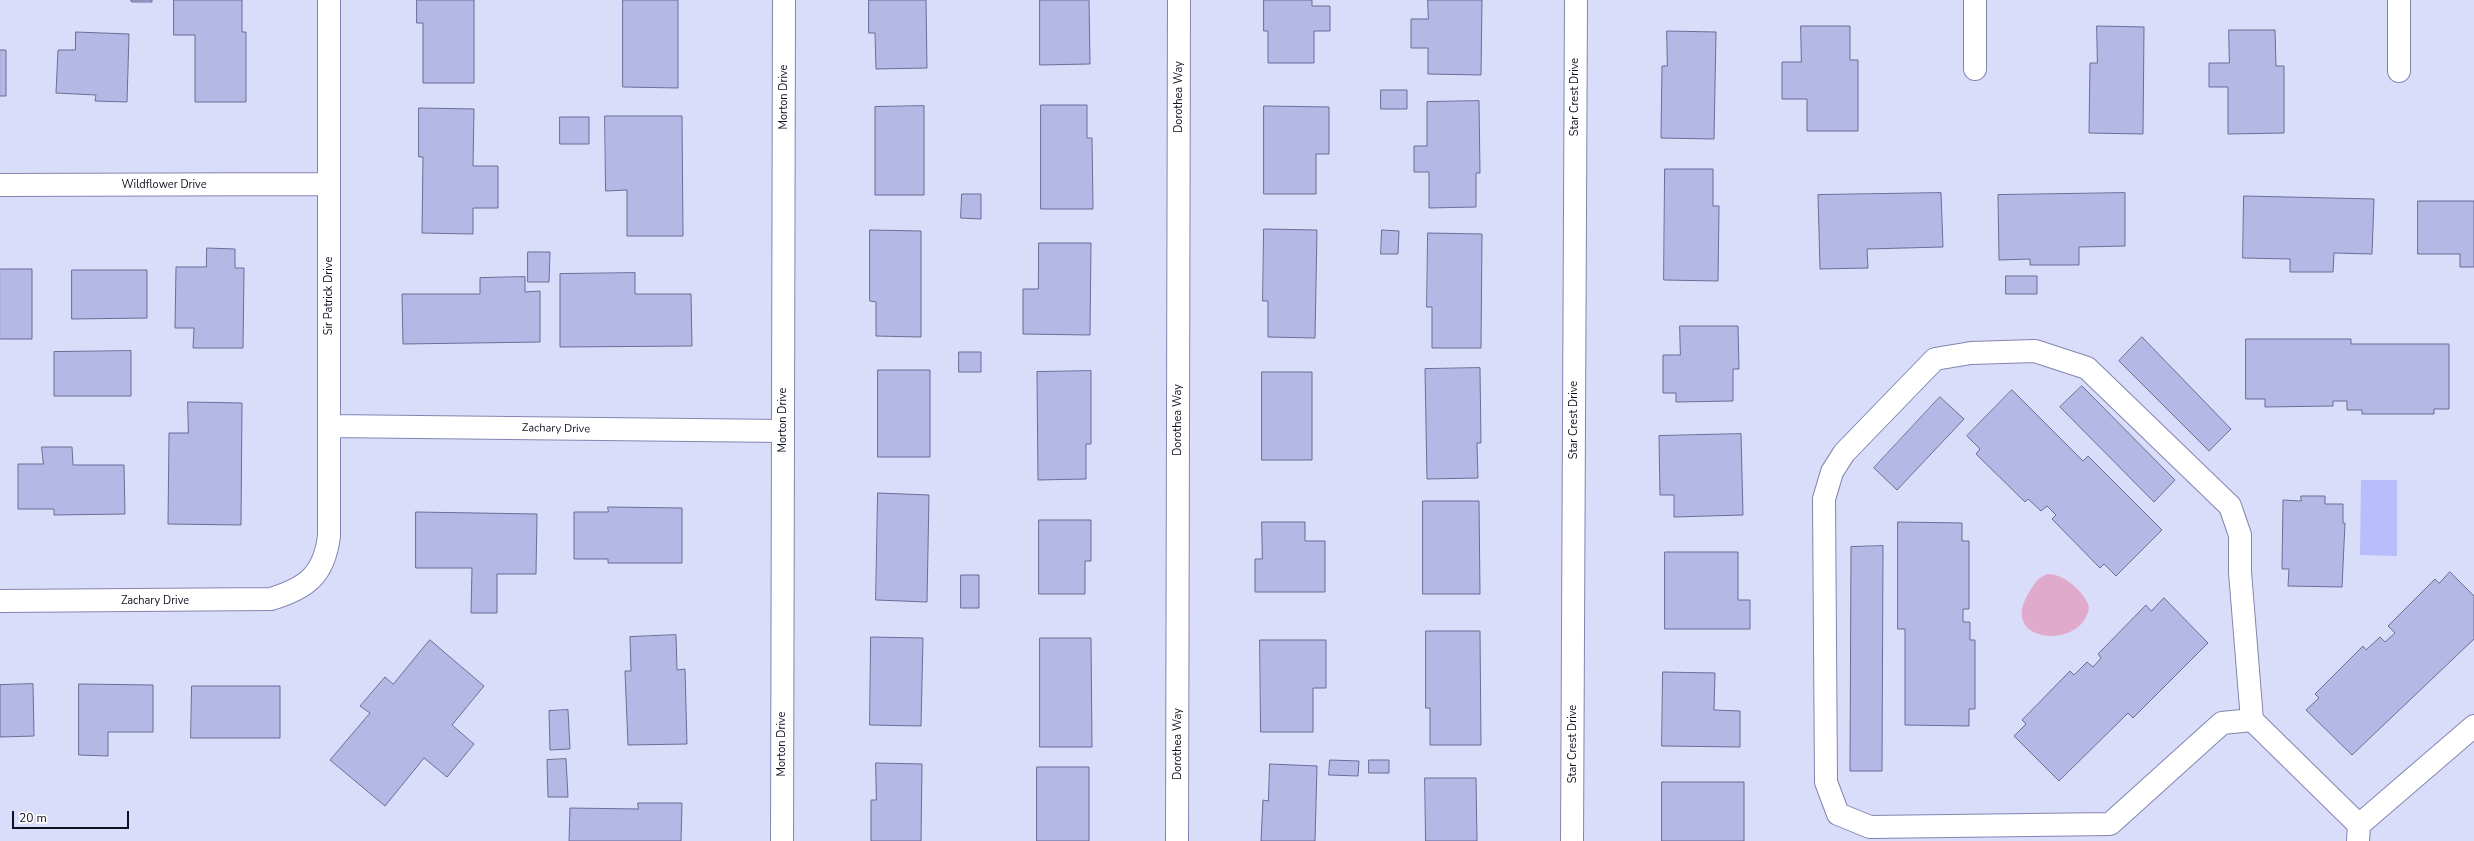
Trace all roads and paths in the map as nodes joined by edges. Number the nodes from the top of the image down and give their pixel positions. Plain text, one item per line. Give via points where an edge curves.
1 (329, 0) edge
2 (784, 0) edge
3 (1179, 0) edge
4 (1576, 0) edge
5 (1975, 0) edge
6 (2399, 0) edge
7 (1975, 69) dead end
8 (2399, 71) dead end
9 (328, 184) junction
10 (0, 185) edge
11 (329, 426) junction
12 (783, 430) junction
13 (306, 584) joint
14 (0, 601) edge
15 (2252, 720) junction
16 (2474, 726) edge
17 (2359, 833) edge
18 (782, 841) edge
19 (1178, 841) edge
20 (1572, 841) edge

1 - 9 street, Sir Patrick Drive
2 - 12 street, Morton Drive
3 - 19 street, Dorothea Way
4 - 20 street, Star Crest Drive
5 - 7 street
6 - 8 street
9 - 10 street, Wildflower Drive
9 - 11 street, Sir Patrick Drive
11 - 12 street, Zachary Drive
11 - 13 street, Sir Patrick Drive via 329,542 319,570
12 - 18 street, Morton Drive
13 - 14 street, Zachary Drive via 271,599
15 - 15 street via 2222,723 2110,824 1870,827 1838,814 1826,782 1824,498 1832,472 1844,453 1935,359 1970,353 2035,352 2087,368 2230,506 2240,535 2240,572
15 - 17 street
16 - 17 street

